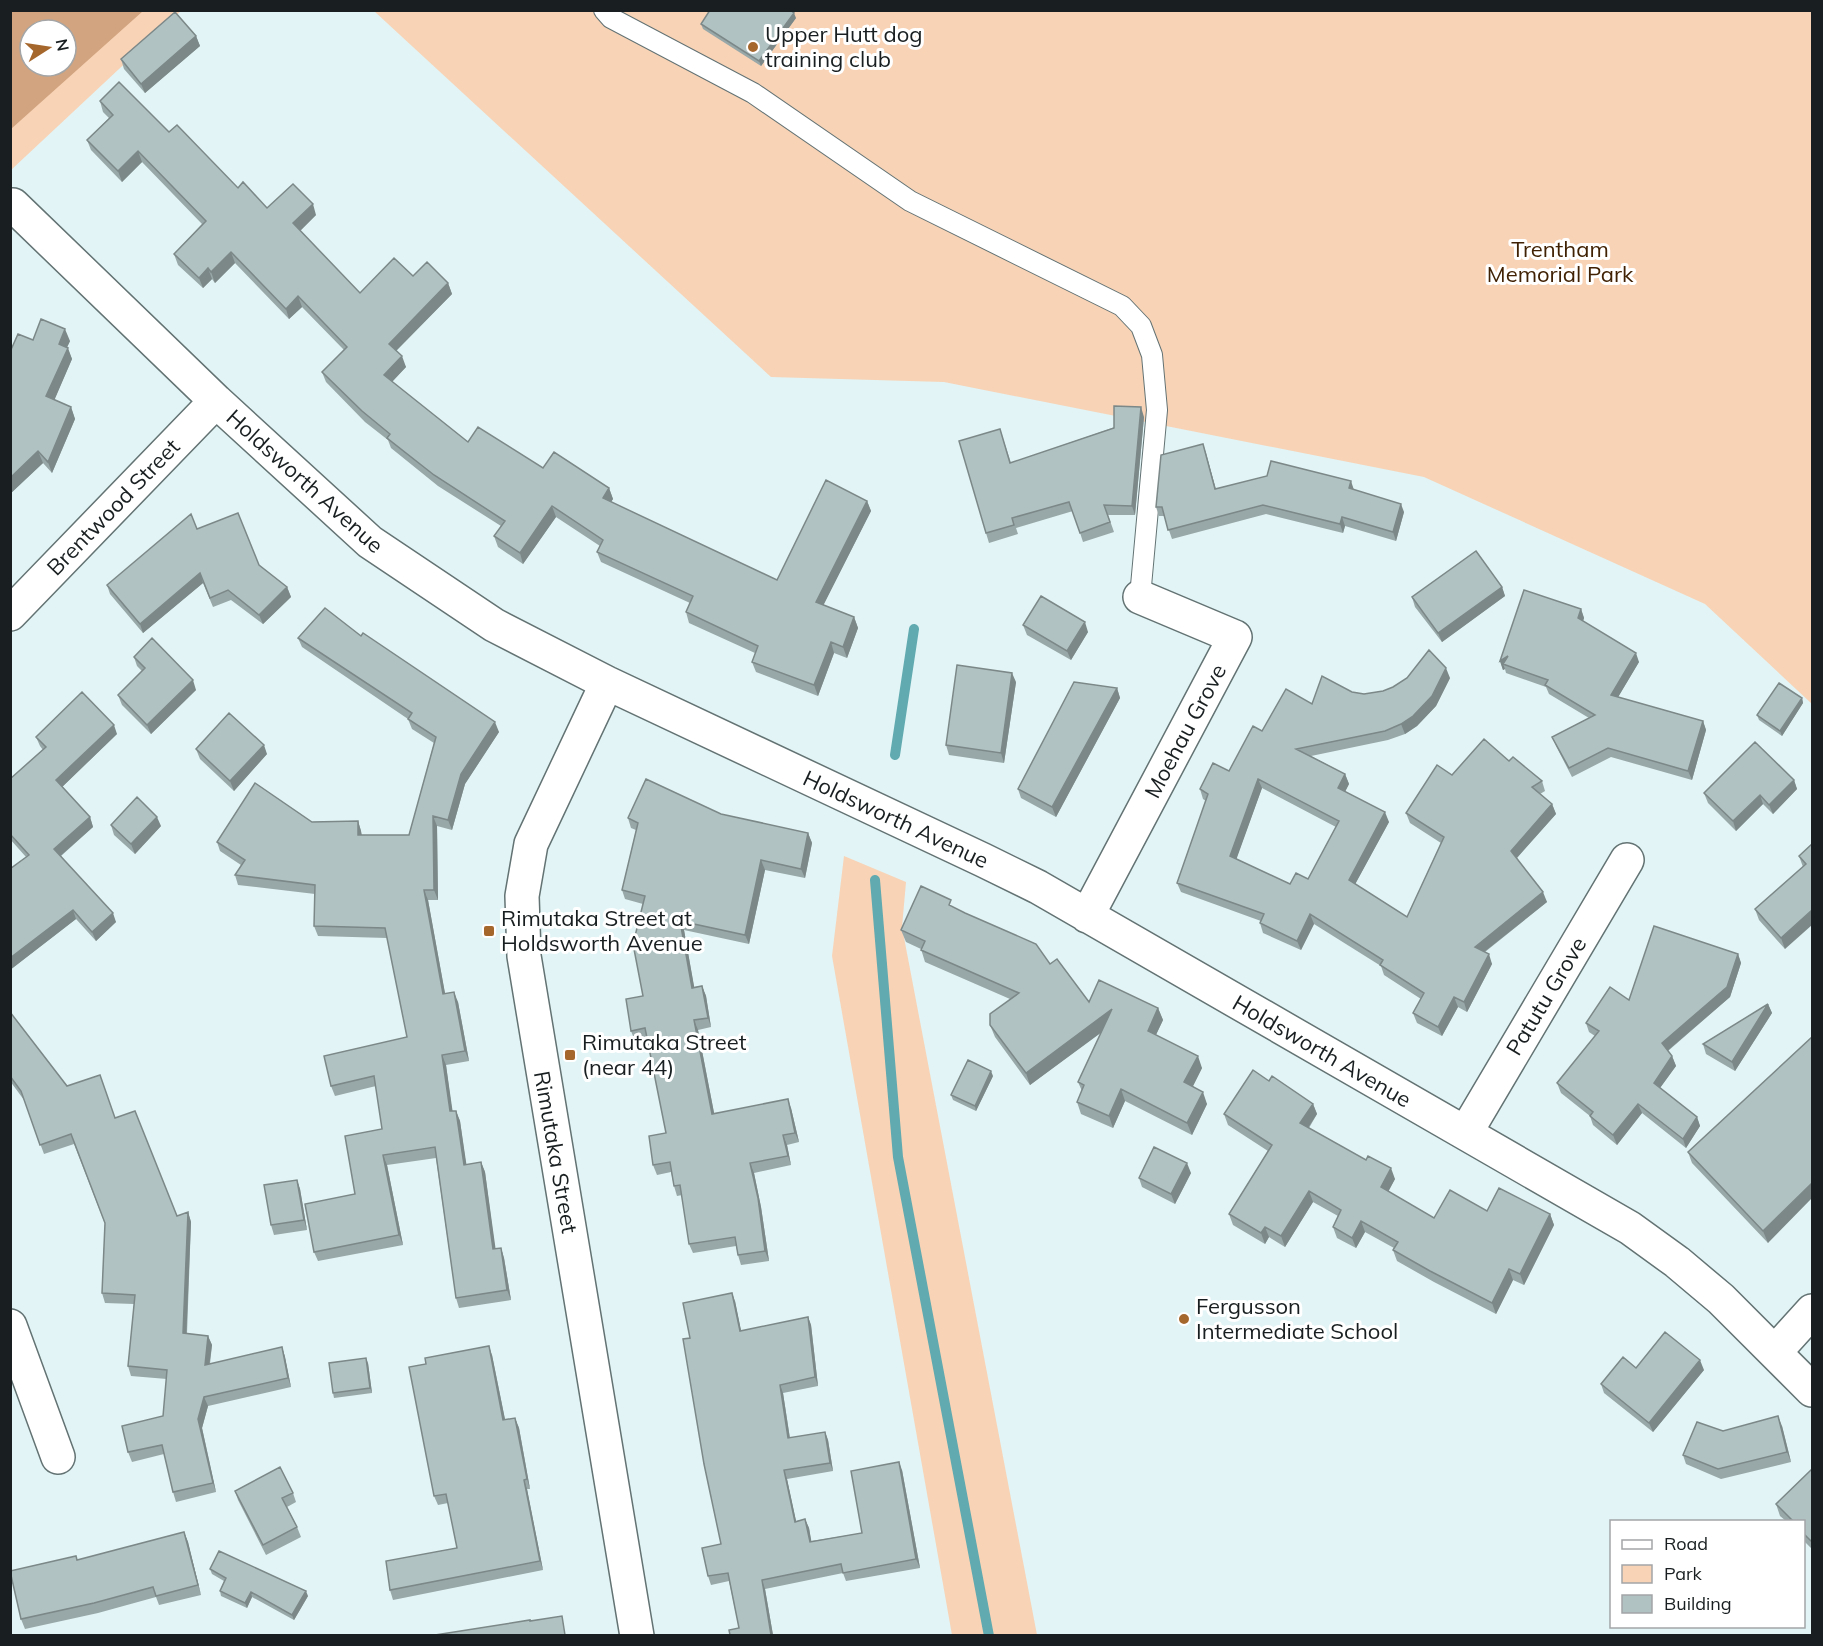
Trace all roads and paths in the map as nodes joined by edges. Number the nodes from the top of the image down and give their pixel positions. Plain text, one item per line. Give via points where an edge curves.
1 (604, 10) edge
2 (12, 204) edge
3 (216, 401) junction
4 (1140, 597) joint
5 (10, 614) edge
6 (607, 683) junction
7 (1627, 860) dead end
8 (1087, 916) junction
9 (1466, 1132) junction
10 (1812, 1311) edge
11 (10, 1326) edge
12 (1775, 1352) junction
13 (1812, 1390) edge
14 (58, 1457) dead end
15 (638, 1635) edge

1 - 4 lane via 611,18 753,93 910,201 1122,306 1141,326 1152,355 1157,410
2 - 3 street, Holdsworth Avenue
3 - 5 street, Brentwood Street
3 - 6 street, Holdsworth Avenue via 370,542 494,626
4 - 8 street, Moehau Grove via 1235,637
6 - 8 street, Holdsworth Avenue via 983,860
6 - 15 street, Rimutaka Street via 531,844 521,912 524,956
7 - 9 street, Patutu Grove
8 - 9 street, Holdsworth Avenue
9 - 12 street, Holdsworth Avenue via 1630,1227 1721,1299
10 - 12 street
11 - 14 street
12 - 13 street, Holdsworth Avenue

